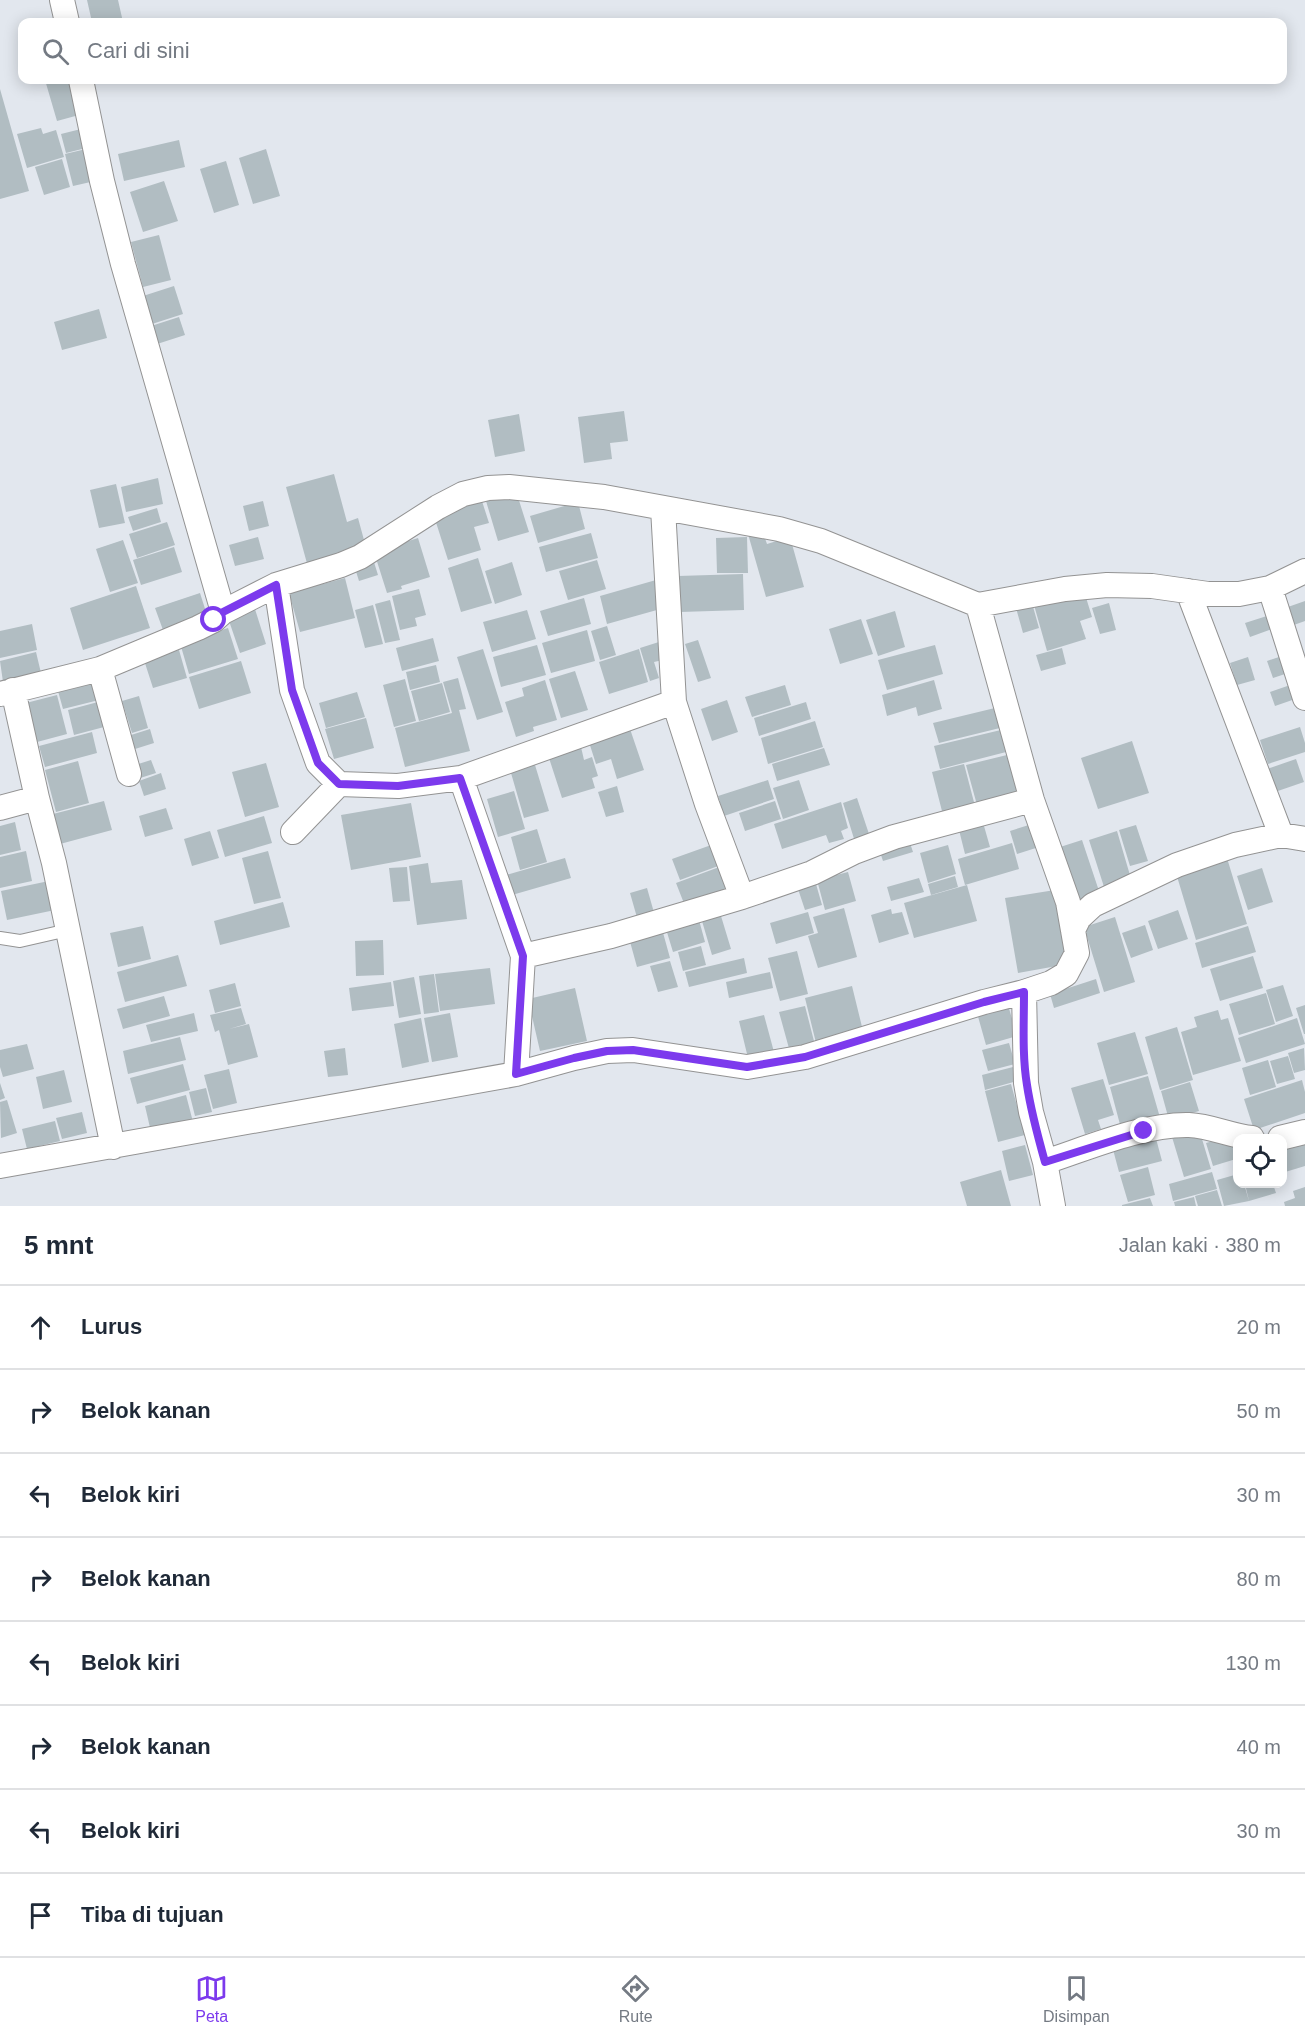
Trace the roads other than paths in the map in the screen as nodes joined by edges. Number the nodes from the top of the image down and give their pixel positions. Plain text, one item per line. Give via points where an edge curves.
1 (62, 0) edge
2 (66, 18) edge
3 (82, 84) edge
4 (663, 508) junction
5 (1305, 571) edge
6 (276, 585) junction
7 (1270, 588) junction
8 (1188, 591) junction
9 (978, 605) junction
10 (223, 612) junction
11 (100, 669) junction
12 (6, 692) edge
13 (1305, 698) edge
14 (674, 702) junction
15 (129, 774) dead end
16 (460, 778) junction
17 (339, 784) junction
18 (37, 798) junction
19 (1032, 800) junction
20 (0, 808) edge
21 (292, 832) dead end
22 (1281, 835) junction
23 (1305, 839) edge
24 (742, 897) junction
25 (68, 930) junction
26 (1073, 930) junction
27 (0, 938) edge
28 (523, 956) junction
29 (1024, 992) junction
30 (516, 1074) junction
31 (1305, 1132) edge
32 (1236, 1134) edge
33 (1287, 1136) edge
34 (113, 1147) junction
35 (1045, 1162) junction
36 (0, 1167) edge
37 (1053, 1206) edge

1 - 2 street
3 - 10 street via 123,264
4 - 6 street via 580,494 488,488 463,494 438,507 360,557
4 - 9 street via 779,529 821,541
4 - 14 street
5 - 7 street
6 - 10 street
6 - 17 street via 292,690 318,763
7 - 8 street via 1239,594
7 - 13 street
8 - 9 street via 1107,585
8 - 22 street
9 - 19 street
10 - 11 street via 198,628
11 - 12 street
11 - 15 street
12 - 18 street
14 - 16 street
14 - 24 street
16 - 17 street via 398,786
16 - 28 street
17 - 21 street
18 - 20 street
18 - 25 street
19 - 24 street via 894,837 812,873
19 - 26 street via 1068,902
22 - 23 street
22 - 26 street via 1235,845 1177,865 1093,905
24 - 28 street via 611,936
25 - 27 lane via 20,941
25 - 34 street
26 - 29 street via 1077,953 1066,974
28 - 30 street
29 - 30 street via 805,1057 747,1067 633,1050 607,1051
29 - 35 street via 1026,1083
30 - 34 street
31 - 33 street
32 - 35 street via 1188,1125 1166,1127 1120,1137
34 - 36 street
35 - 37 street

